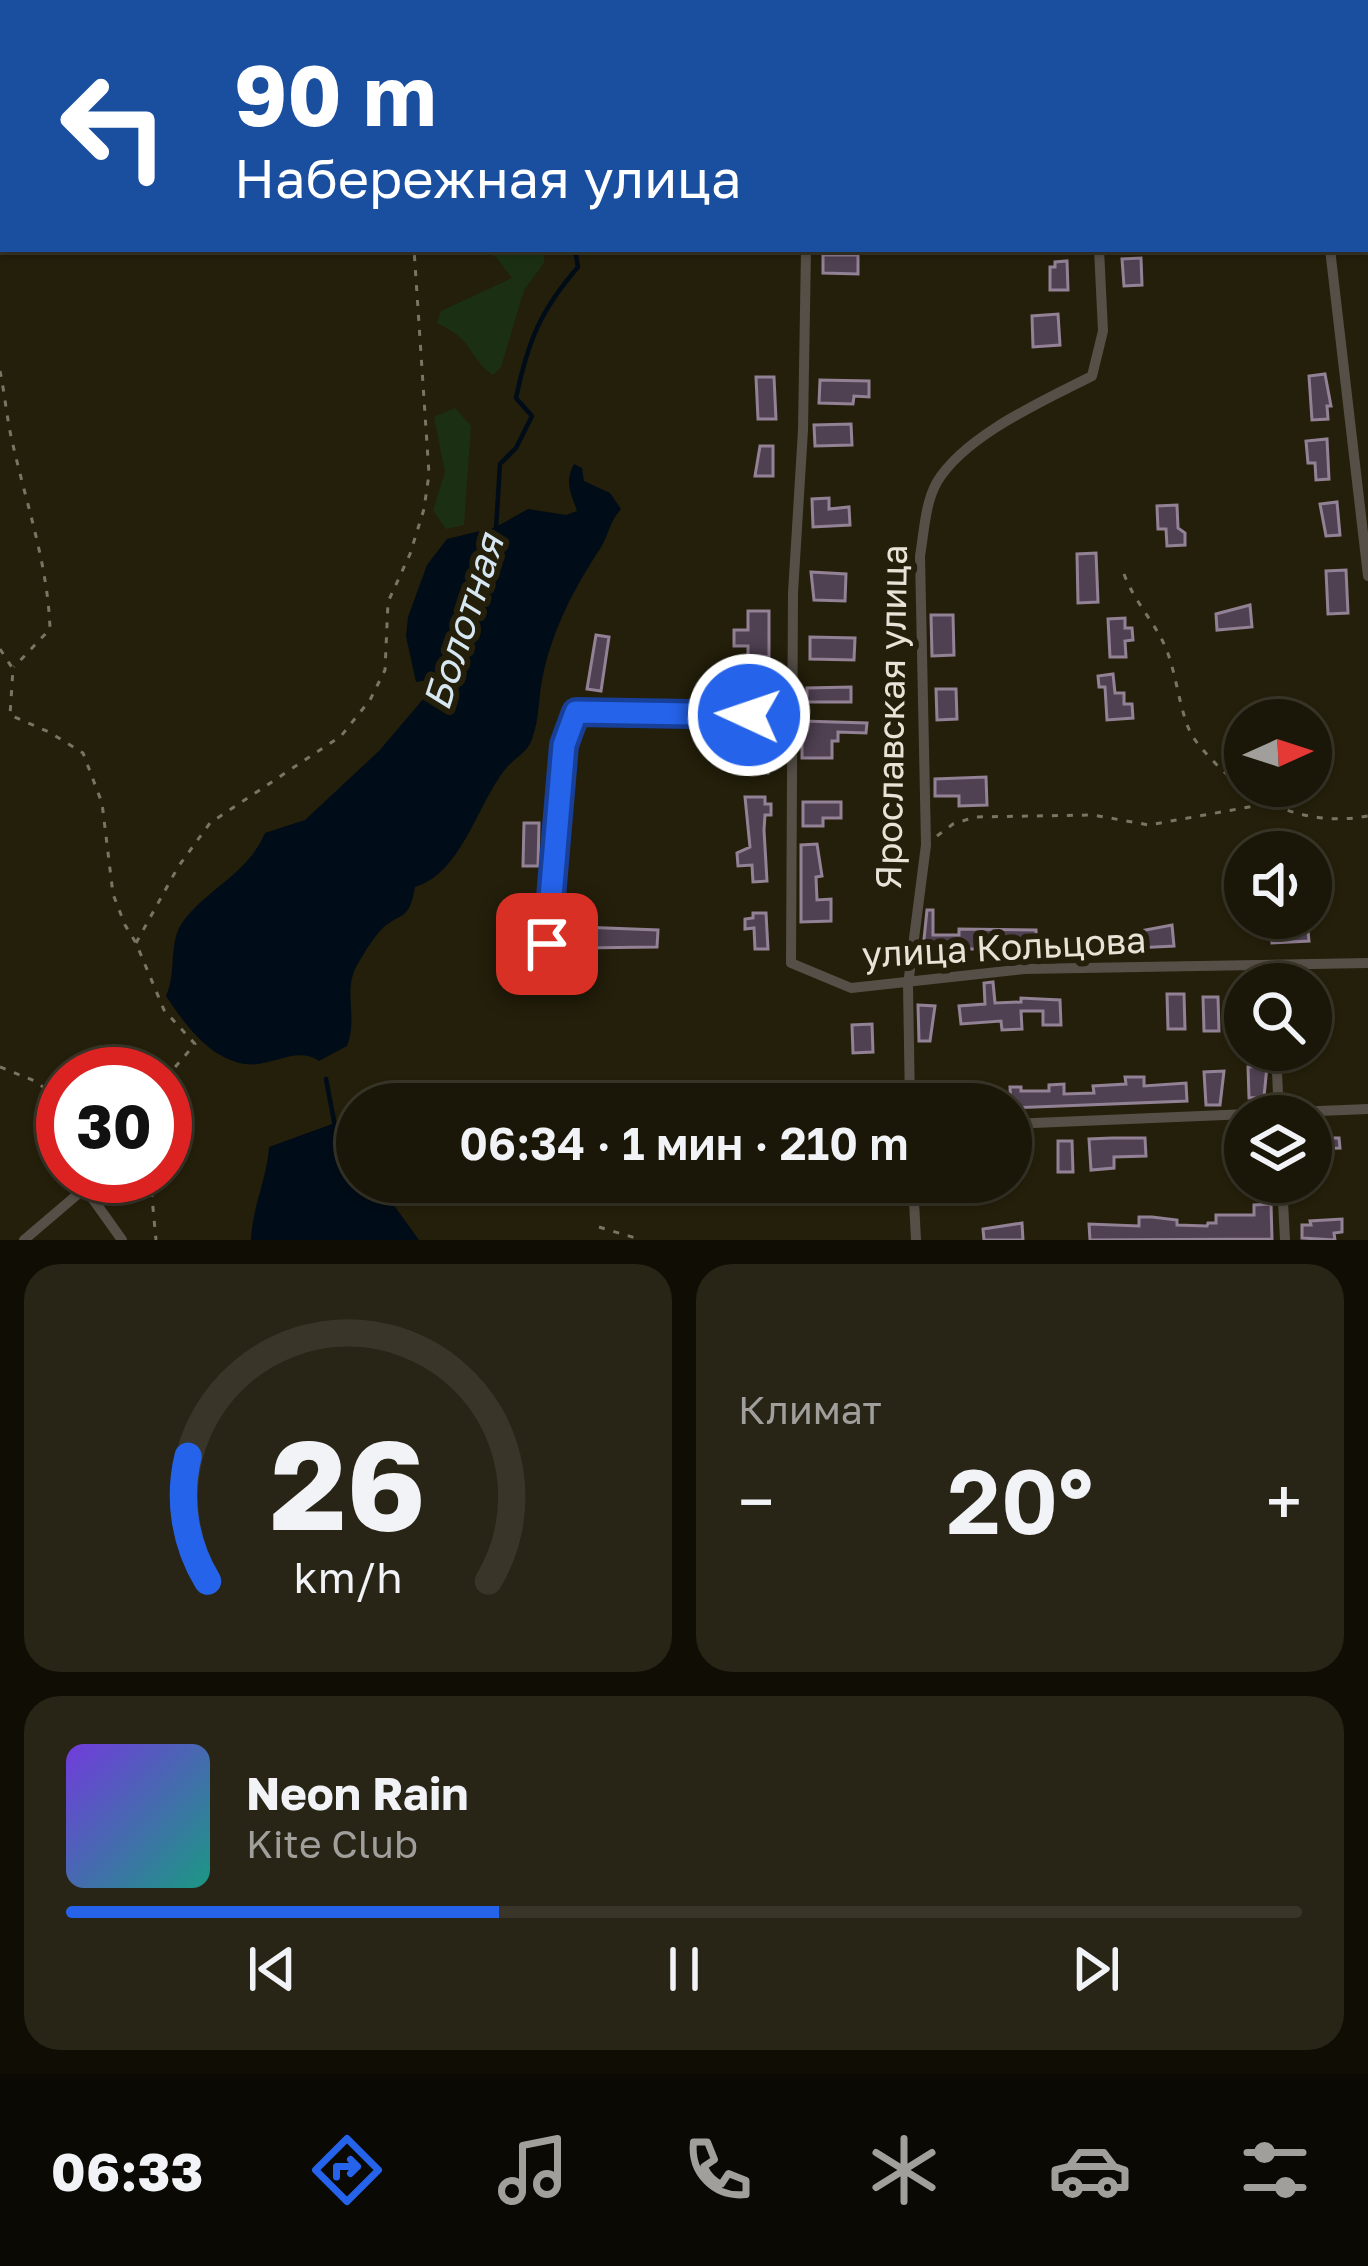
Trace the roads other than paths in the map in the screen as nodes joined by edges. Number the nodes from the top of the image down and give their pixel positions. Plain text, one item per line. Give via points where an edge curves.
1 (806, 252) edge
2 (1099, 252) edge
3 (1330, 252) edge
4 (1368, 575) edge
5 (792, 717) junction
6 (547, 944) dead end
7 (1368, 963) edge
8 (1332, 965) edge
9 (1224, 968) edge
10 (908, 985) junction
11 (910, 1083) edge
12 (1368, 1109) edge
13 (1332, 1111) edge
14 (1224, 1117) edge
15 (1032, 1123) edge
16 (914, 1203) edge
17 (1283, 1203) edge
18 (24, 1240) edge
19 (122, 1240) edge
20 (916, 1240) edge
21 (1285, 1240) edge

1 - 5 street
2 - 10 street, Ярославская улица via 1102,331 1092,376 982,436 937,482 927,516 920,556 926,845
3 - 4 street
5 - 6 street via 576,712 564,745
5 - 10 street, улица Кольцова via 791,962 850,988
7 - 8 street, улица Кольцова
9 - 10 street, улица Кольцова via 1024,969
10 - 11 street, Ярославская улица
12 - 13 street
14 - 15 street
16 - 20 street
17 - 21 street
18 - 19 street via 85,1188

